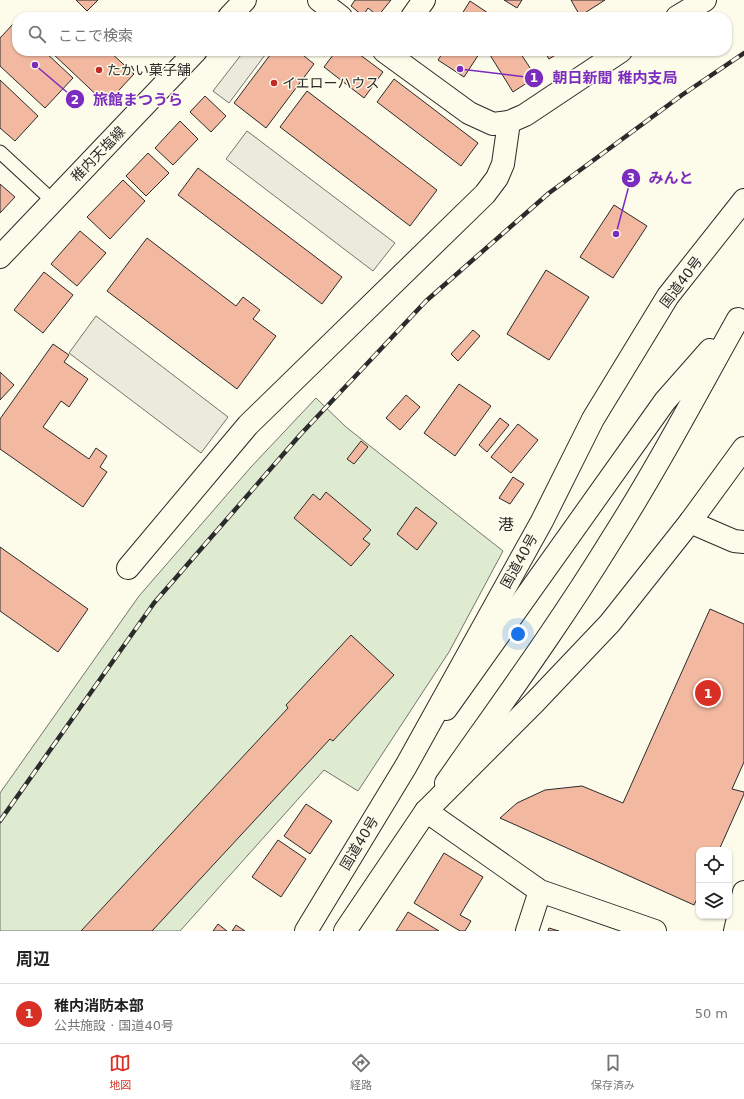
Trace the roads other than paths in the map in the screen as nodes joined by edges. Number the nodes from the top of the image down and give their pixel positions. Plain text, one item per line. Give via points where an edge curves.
1 (245, 0) edge
2 (319, 0) edge
3 (424, 0) edge
4 (705, 0) edge
5 (234, 12) edge
6 (335, 12) edge
7 (416, 12) edge
8 (685, 12) edge
9 (191, 56) edge
10 (391, 56) edge
11 (614, 56) edge
12 (510, 122) junction
13 (0, 152) edge
14 (53, 200) junction
15 (744, 200) edge
16 (0, 257) edge
17 (741, 315) edge
18 (744, 448) edge
19 (690, 522) junction
20 (744, 542) edge
21 (128, 568) dead end
22 (406, 766) junction
23 (426, 811) junction
24 (540, 891) junction
25 (744, 892) edge
26 (306, 931) edge
27 (345, 931) edge
28 (527, 931) edge
29 (656, 931) edge
30 (735, 931) edge

1 - 5 main road
2 - 6 main road
3 - 7 main road
4 - 8 main road
9 - 14 main road, 稚内天塩線
10 - 12 main road via 469,113 493,124
11 - 12 main road via 525,115
12 - 21 main road via 503,164 497,178 485,194 248,425
13 - 14 lane
14 - 16 main road, 稚内天塩線
15 - 22 main road, 国道40号 via 668,296 593,419 542,521
17 - 22 main road via 665,401
17 - 23 main road via 611,541 526,670
18 - 19 main road
19 - 20 main road via 734,541
19 - 23 main road via 610,623
22 - 26 main road, 国道40号
23 - 24 main road
23 - 27 main road
24 - 28 main road
24 - 29 main road
25 - 30 main road

